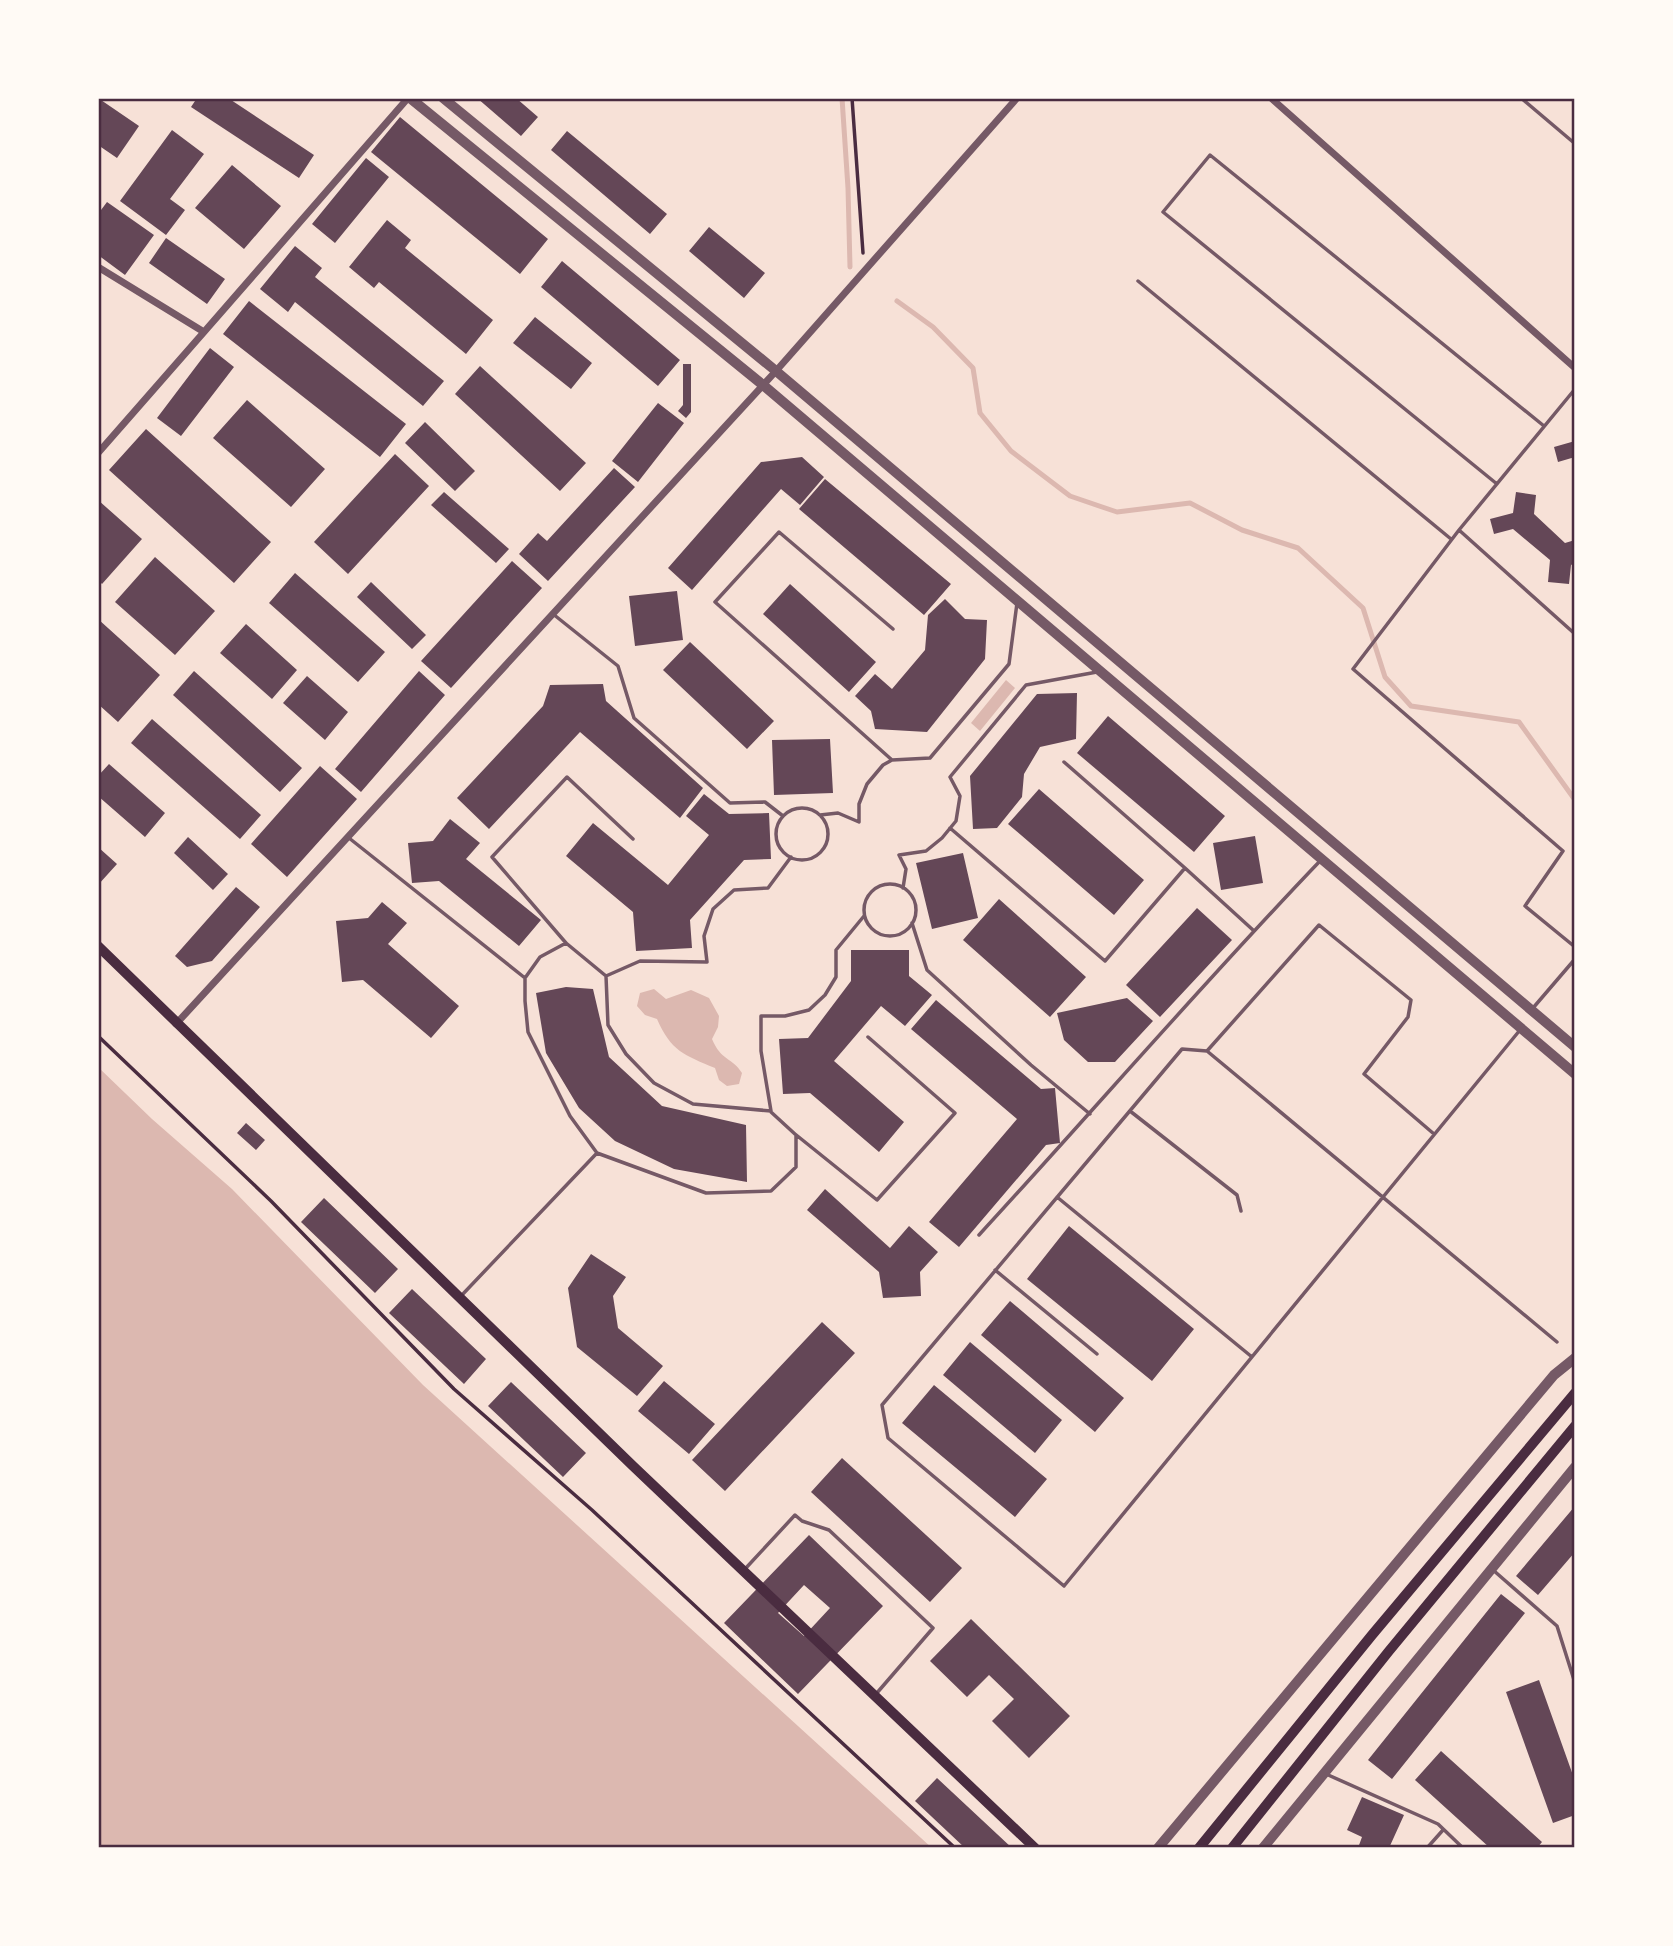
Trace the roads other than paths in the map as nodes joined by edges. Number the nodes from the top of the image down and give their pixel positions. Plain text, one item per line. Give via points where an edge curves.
1 (409, 98) edge
2 (443, 98) edge
3 (1017, 98) edge
4 (1271, 98) edge
5 (1521, 98) edge
6 (1573, 142) edge
7 (98, 267) edge
8 (1138, 281) dead end
9 (204, 332) junction
10 (1575, 368) edge
11 (776, 371) junction
12 (763, 385) junction
13 (1575, 389) edge
14 (1544, 426) junction
15 (98, 453) edge
16 (1497, 484) junction
17 (1459, 530) junction
18 (1451, 539) junction
19 (1017, 601) junction
20 (553, 614) junction
21 (893, 629) dead end
22 (1575, 634) edge
23 (1100, 672) junction
24 (892, 760) junction
25 (1064, 762) dead end
26 (820, 814) junction
27 (783, 816) junction
28 (950, 828) junction
29 (348, 837) junction
30 (633, 839) dead end
31 (791, 857) junction
32 (1321, 859) junction
33 (1185, 868) junction
34 (903, 888) junction
35 (864, 916) junction
36 (912, 923) junction
37 (1253, 931) junction
38 (566, 943) junction
39 (98, 946) edge
40 (1575, 947) edge
41 (1575, 959) edge
42 (606, 976) junction
43 (525, 978) junction
44 (1532, 1010) junction
45 (176, 1024) junction
46 (1521, 1028) junction
47 (868, 1037) dead end
48 (1575, 1047) edge
49 (1207, 1051) junction
50 (1575, 1074) edge
51 (771, 1111) junction
52 (1129, 1111) junction
53 (1090, 1114) junction
54 (1434, 1134) junction
55 (796, 1135) junction
56 (597, 1153) junction
57 (1384, 1196) junction
58 (1057, 1198) junction
59 (1241, 1211) dead end
60 (979, 1235) dead end
61 (995, 1270) junction
62 (459, 1298) junction
63 (1557, 1342) dead end
64 (1097, 1354) dead end
65 (1252, 1357) junction
66 (1575, 1358) edge
67 (1575, 1393) edge
68 (1575, 1426) edge
69 (1575, 1467) edge
70 (1491, 1569) junction
71 (743, 1571) junction
72 (1575, 1683) edge
73 (875, 1696) junction
74 (1324, 1773) junction
75 (1443, 1830) junction
76 (1035, 1848) edge
77 (1158, 1848) edge
78 (1199, 1848) edge
79 (1231, 1848) edge
80 (1263, 1848) edge
81 (1427, 1848) edge
82 (1463, 1848) edge

1 - 9 street
1 - 12 street
2 - 11 street
3 - 11 street
4 - 10 street
5 - 6 lane
7 - 9 street
8 - 18 lane
9 - 15 street
11 - 12 street
11 - 44 street
12 - 19 street
12 - 20 street
13 - 14 lane
14 - 16 lane
14 - 16 lane via 1210,155 1171,202 1163,212
16 - 17 lane
17 - 18 lane
17 - 22 lane
18 - 40 lane via 1353,670 1563,851 1525,906
19 - 23 street
19 - 24 lane via 1009,664 930,758
20 - 27 lane via 618,666 634,718 730,803 765,802
20 - 29 street
21 - 24 lane via 779,532 715,602
23 - 28 lane via 1026,685 950,777 960,796 956,821
23 - 32 street
24 - 26 lane via 867,784 859,804 859,822 838,813
25 - 33 lane
26 - 27 lane via 797,808
26 - 31 lane via 828,829 825,846 812,858
27 - 31 lane via 777,839
28 - 33 lane via 1105,961
28 - 34 lane via 926,851 899,855 906,869
29 - 43 lane
29 - 45 street
30 - 38 lane via 567,777 492,857
31 - 42 lane via 768,888 734,890 713,908 704,936 707,962 640,961
32 - 37 lane
32 - 46 street
33 - 37 lane
34 - 35 lane via 884,884 870,892
34 - 36 lane via 913,897
35 - 36 lane via 874,930 890,936
35 - 51 lane via 836,950 836,976 825,995 809,1010 761,1016 761,1051
36 - 53 lane via 928,971
37 - 53 lane
38 - 42 lane
38 - 43 lane via 540,957
39 - 45 main road
41 - 44 lane
42 - 51 lane via 608,1025 626,1054 654,1083 693,1104
43 - 56 lane via 528,1032 570,1116
44 - 48 street
45 - 62 main road
46 - 50 street
46 - 54 lane
47 - 55 lane via 955,1113 877,1200
49 - 52 lane via 1182,1049
49 - 54 lane via 1319,925 1411,1000 1408,1017 1364,1074
49 - 57 lane
51 - 55 lane
52 - 58 lane
52 - 59 lane via 1237,1195
53 - 60 lane
54 - 57 lane
55 - 56 lane via 796,1167 771,1191 706,1193
56 - 62 lane
57 - 63 lane
57 - 65 lane
58 - 61 lane
58 - 65 lane
61 - 64 lane
61 - 65 lane via 881,1405 888,1438 1064,1587
62 - 71 main road
66 - 77 street via 1554,1375
67 - 78 main road via 1371,1634
68 - 79 main road
69 - 70 street
70 - 72 lane via 1557,1626
70 - 74 street
71 - 73 main road
71 - 73 lane via 795,1515 828,1530 933,1628
73 - 76 main road
74 - 75 lane
74 - 80 street
75 - 81 lane
75 - 82 lane

